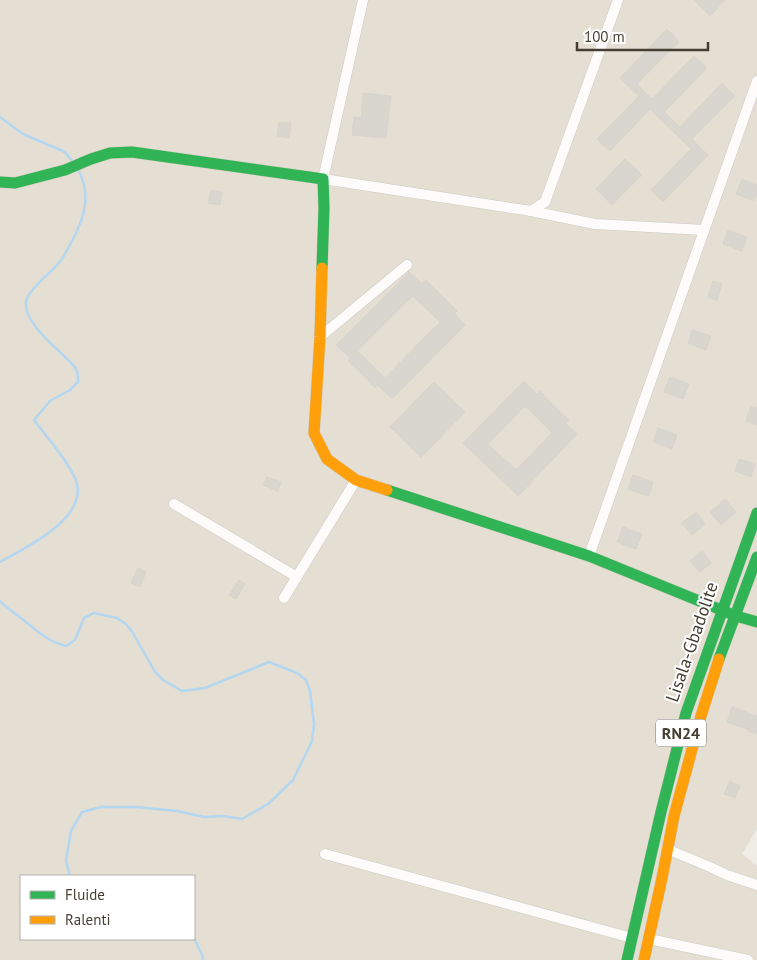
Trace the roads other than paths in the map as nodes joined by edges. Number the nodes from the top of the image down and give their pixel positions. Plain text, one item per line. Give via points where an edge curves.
1 (363, 0) edge
2 (618, 0) edge
3 (757, 81) edge
4 (753, 104) edge
5 (323, 179) junction
6 (0, 182) edge
7 (532, 211) junction
8 (704, 230) junction
9 (407, 265) dead end
10 (320, 337) junction
11 (356, 480) junction
12 (174, 504) dead end
13 (757, 513) edge
14 (589, 556) junction
15 (757, 557) edge
16 (297, 577) junction
17 (284, 598) dead end
18 (722, 610) junction
19 (736, 616) junction
20 (757, 622) edge
21 (667, 849) junction
22 (325, 854) dead end
23 (757, 884) edge
24 (639, 906) junction
25 (655, 908) junction
26 (632, 938) junction
27 (649, 939) junction
28 (627, 960) edge
29 (644, 960) edge
30 (748, 960) edge

1 - 5 street
2 - 7 street via 545,202
3 - 4 street
4 - 8 street
5 - 6 street via 132,152 110,153 65,170 15,182
5 - 7 street
5 - 10 street
7 - 8 street via 595,224
8 - 14 street
9 - 10 street
10 - 11 street via 314,434 327,459
11 - 14 street
11 - 16 street
12 - 16 street
13 - 18 street, Lisala-Gbadolite / RN24
14 - 18 street
15 - 19 street, Lisala-Gbadolite / RN24
16 - 17 street
18 - 19 street
18 - 24 street, Lisala-Gbadolite / RN24 via 686,713
19 - 20 street
19 - 21 street, Lisala-Gbadolite / RN24 via 701,716
21 - 23 street
21 - 25 street, Lisala-Gbadolite / RN24
22 - 26 street
24 - 25 street
24 - 26 street, Lisala-Gbadolite / RN24
25 - 27 street, Lisala-Gbadolite / RN24
26 - 28 street, Lisala-Gbadolite / RN24
27 - 29 street, Lisala-Gbadolite / RN24
27 - 30 street

